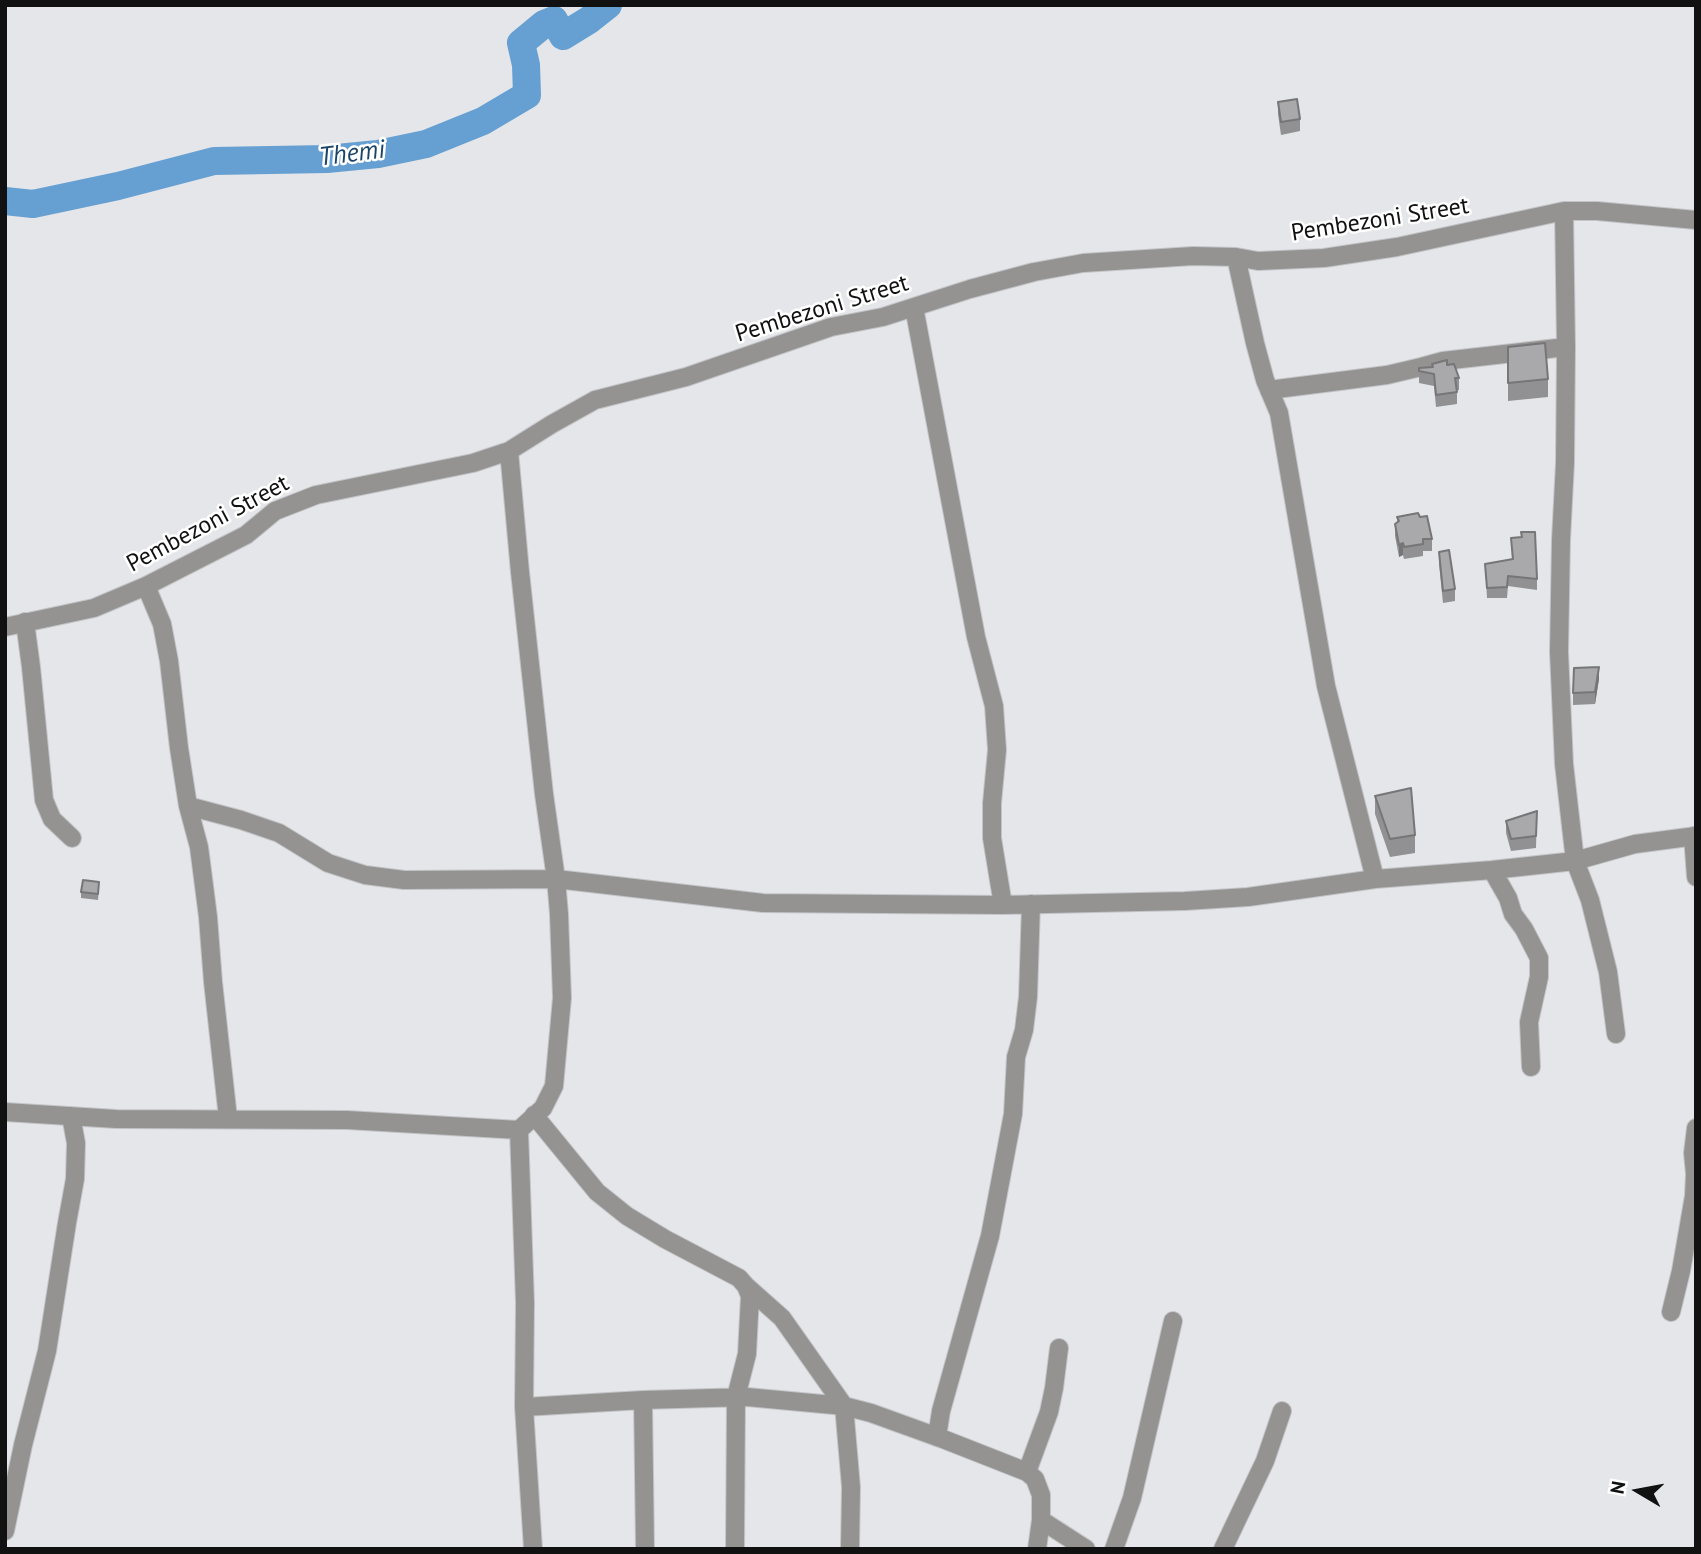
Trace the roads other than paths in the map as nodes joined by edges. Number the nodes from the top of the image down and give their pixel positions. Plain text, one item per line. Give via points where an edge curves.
1 (1563, 211) junction
2 (1696, 220) edge
3 (1236, 257) junction
4 (914, 307) junction
5 (1566, 347) junction
6 (1269, 390) junction
7 (509, 451) junction
8 (146, 586) junction
9 (25, 622) junction
10 (5, 627) edge
11 (188, 806) junction
12 (1694, 836) edge
13 (72, 838) dead end
14 (1575, 861) junction
15 (1492, 870) junction
16 (1696, 877) edge
17 (556, 879) junction
18 (1375, 879) junction
19 (1031, 904) junction
20 (1003, 905) junction
21 (1616, 1034) dead end
22 (1531, 1067) dead end
23 (5, 1112) edge
24 (534, 1115) junction
25 (71, 1116) junction
26 (228, 1118) junction
27 (1696, 1128) edge
28 (519, 1130) junction
29 (746, 1286) junction
30 (1671, 1312) dead end
31 (1173, 1321) dead end
32 (1059, 1348) dead end
33 (737, 1397) junction
34 (643, 1400) junction
35 (844, 1406) junction
36 (524, 1407) junction
37 (1282, 1411) dead end
38 (937, 1437) junction
39 (1027, 1472) junction
40 (1041, 1520) junction
41 (5, 1531) edge
42 (533, 1549) edge
43 (645, 1549) edge
44 (735, 1549) edge
45 (850, 1549) edge
46 (1037, 1549) edge
47 (1086, 1549) edge
48 (1114, 1549) edge
49 (1223, 1549) edge

1 - 2 street, Pembezoni Street
1 - 3 street, Pembezoni Street via 1324,258 1258,261
1 - 5 street
3 - 4 street, Pembezoni Street via 1083,263
3 - 6 street
4 - 7 street, Pembezoni Street via 831,327 686,377 595,401
4 - 20 street via 976,637 994,706 997,750 992,838
5 - 6 street via 1443,361 1387,375
5 - 14 street via 1559,652 1564,764
6 - 18 street via 1279,413 1326,686
7 - 8 street, Pembezoni Street via 473,463 316,495 275,511 246,534
7 - 17 street
8 - 9 street, Pembezoni Street via 94,608
8 - 11 street via 162,624
9 - 10 street, Pembezoni Street
9 - 13 street via 44,800 52,819
11 - 17 street via 279,833 328,863 365,875 404,880
11 - 26 street via 199,847
12 - 14 street via 1635,844
12 - 16 street
14 - 15 street
14 - 21 street via 1605,960
15 - 18 street
15 - 22 street via 1539,958 1529,1022
17 - 20 street via 763,903
17 - 24 street via 562,998 554,1086
18 - 19 street via 1248,897
19 - 20 street
19 - 38 street via 1028,997 1016,1057 1010,1136
23 - 25 street
24 - 28 street
24 - 29 street via 597,1192 627,1216
25 - 26 street
25 - 41 street via 75,1179 47,1351
26 - 28 street
27 - 30 street via 1694,1196
28 - 36 street
29 - 33 street via 750,1296 747,1354
29 - 35 street via 782,1318
31 - 48 street via 1132,1498
32 - 39 street via 1049,1412
33 - 34 street
33 - 35 street
33 - 44 street
34 - 36 street
34 - 43 street
35 - 38 street
35 - 45 street via 851,1487
36 - 42 street
37 - 49 street via 1265,1461
38 - 39 street
39 - 40 street via 1041,1495
40 - 46 street
40 - 47 street

